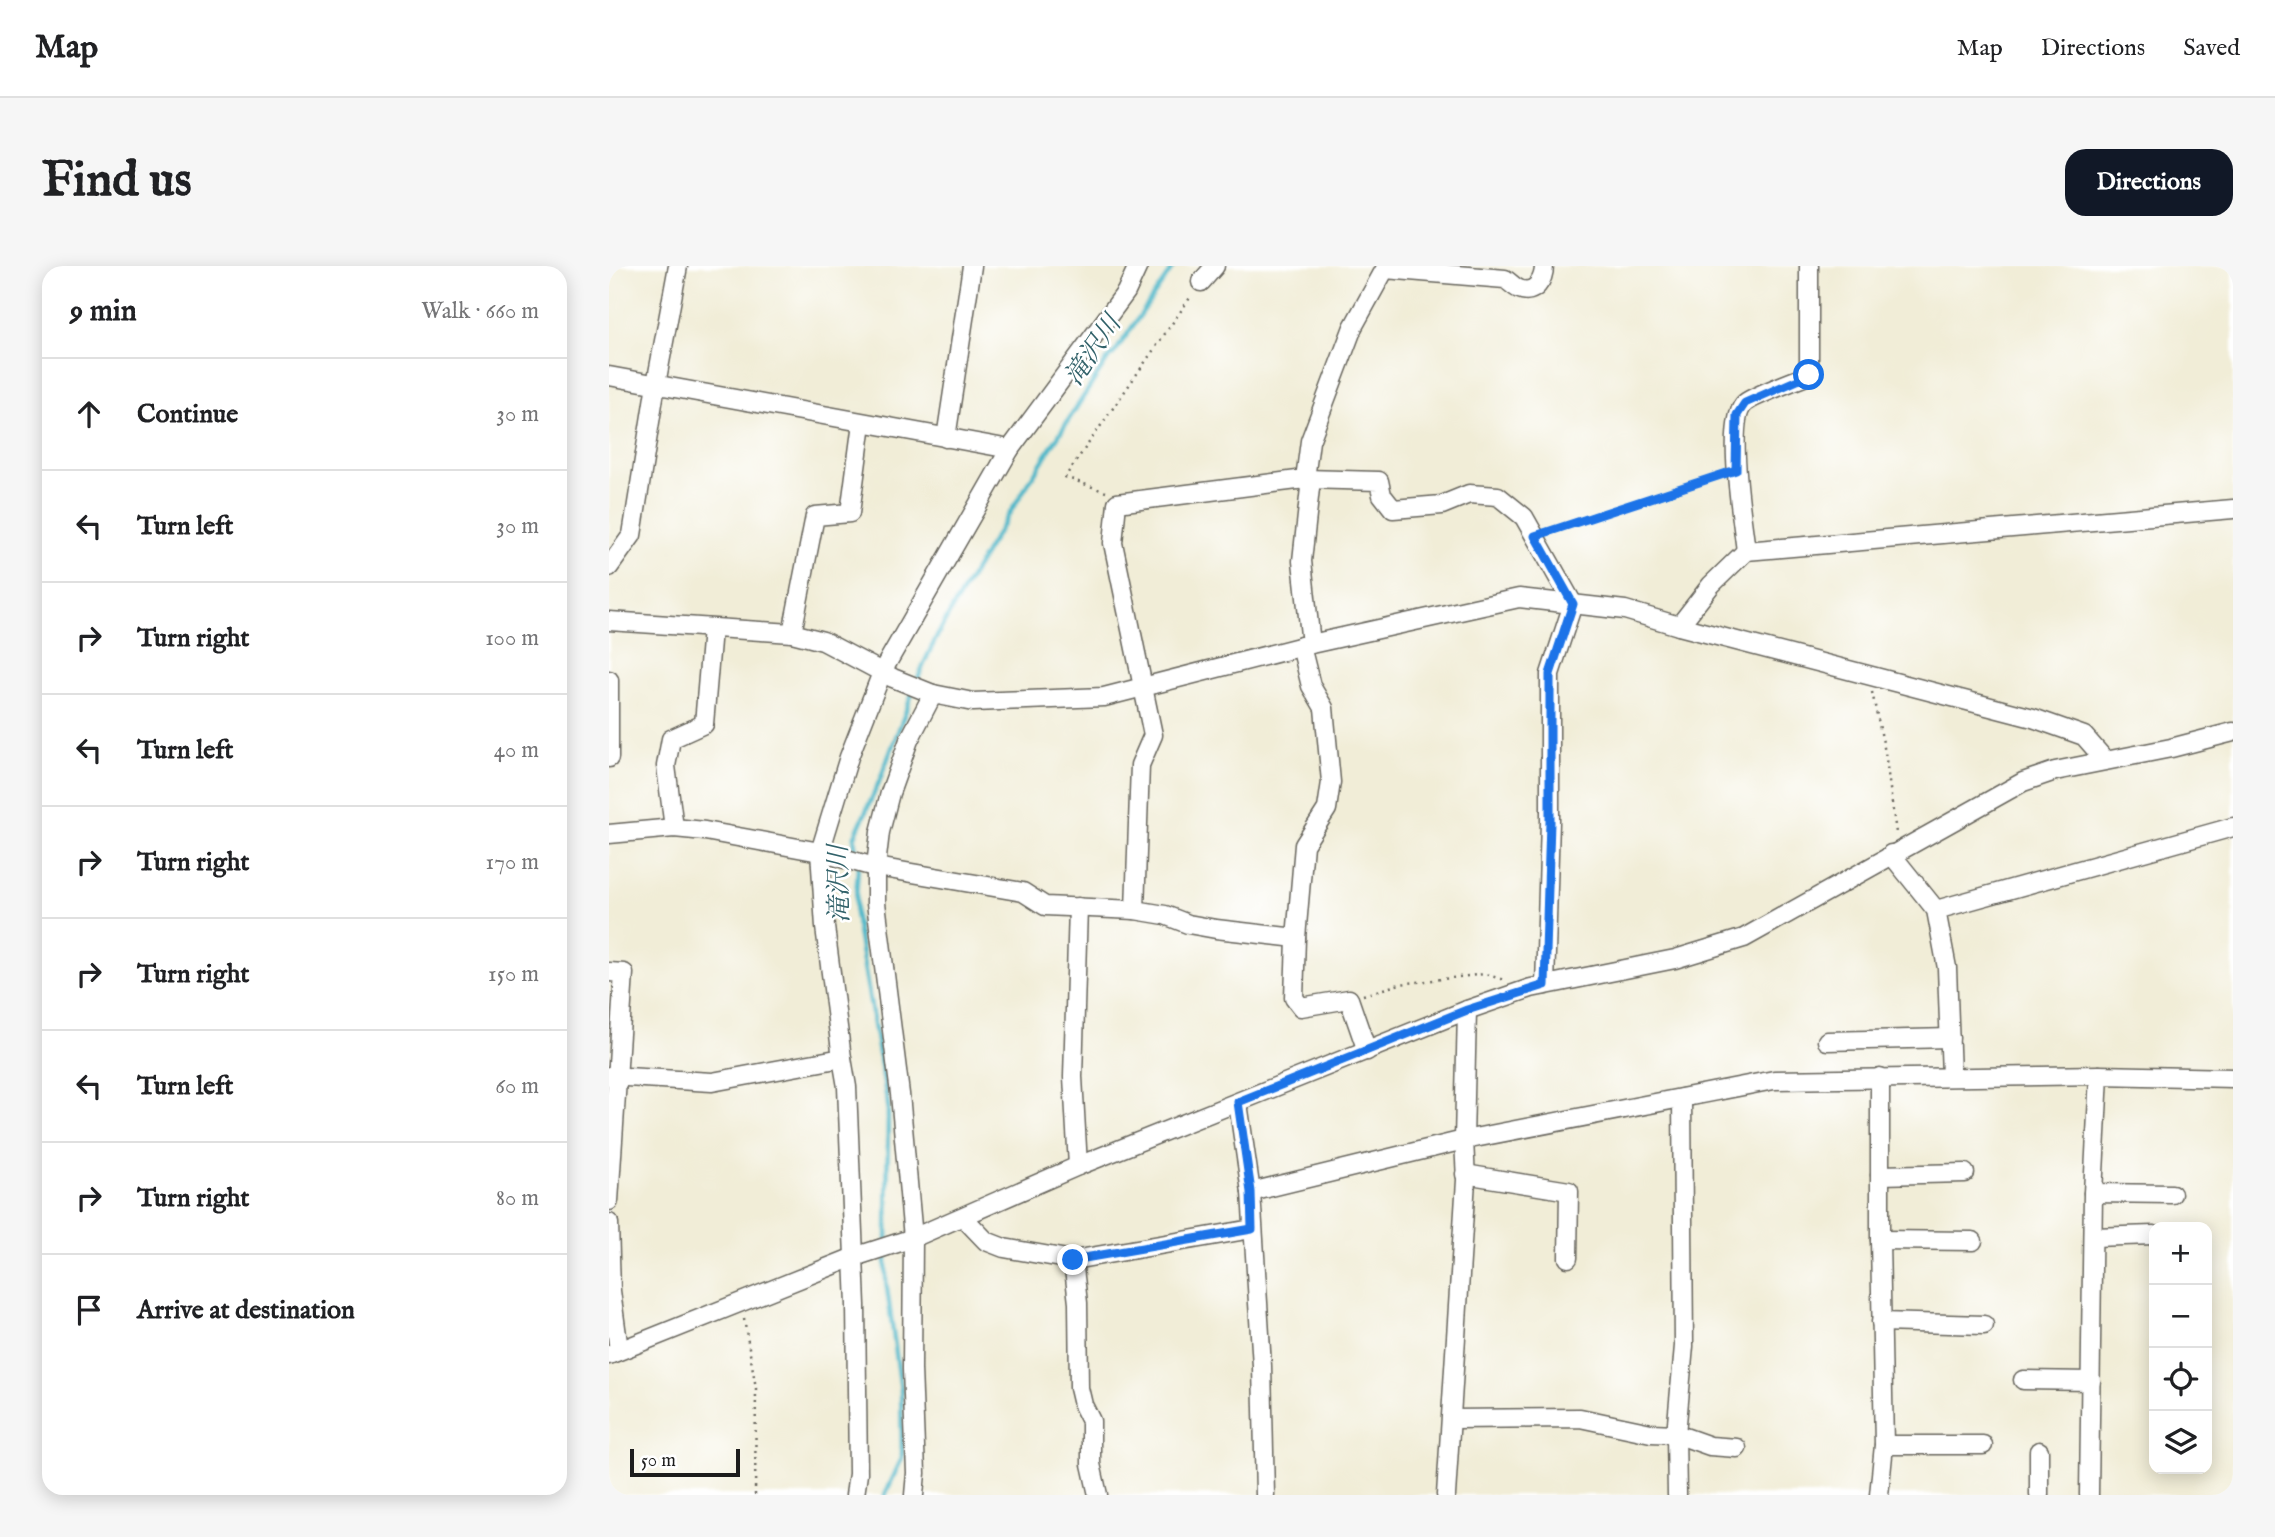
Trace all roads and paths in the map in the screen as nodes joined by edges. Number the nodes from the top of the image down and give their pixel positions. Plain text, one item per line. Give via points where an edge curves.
1 (678, 266) edge
2 (972, 266) edge
3 (1138, 266) edge
4 (1215, 266) edge
5 (1544, 266) edge
6 (1808, 266) edge
7 (1201, 282) joint
8 (609, 376) edge
9 (656, 384) junction
10 (862, 423) junction
11 (946, 438) junction
12 (1010, 449) junction
13 (1736, 470) junction
14 (1305, 479) junction
15 (1117, 503) junction
16 (2233, 509) edge
17 (1535, 536) junction
18 (1746, 551) junction
19 (609, 567) edge
20 (1573, 604) junction
21 (609, 621) edge
22 (1679, 626) junction
23 (712, 629) junction
24 (792, 633) junction
25 (1306, 645) junction
26 (888, 674) junction
27 (1868, 675) junction
28 (609, 681) edge
29 (1144, 687) junction
30 (929, 692) junction
31 (2233, 732) edge
32 (609, 758) edge
33 (2105, 760) junction
34 (2233, 827) edge
35 (674, 828) junction
36 (609, 834) edge
37 (820, 852) junction
38 (1895, 852) junction
39 (873, 866) junction
40 (1078, 907) junction
41 (1135, 910) junction
42 (1936, 911) junction
43 (1296, 938) junction
44 (609, 972) edge
45 (1538, 987) junction
46 (1349, 999) junction
47 (1467, 1010) junction
48 (1950, 1038) junction
49 (1827, 1041) dead end
50 (1367, 1051) junction
51 (842, 1058) junction
52 (2099, 1075) junction
53 (1951, 1076) junction
54 (613, 1077) edge
55 (1880, 1077) junction
56 (2233, 1078) edge
57 (1682, 1098) junction
58 (1238, 1102) junction
59 (1464, 1140) junction
60 (1078, 1166) junction
61 (1965, 1173) dead end
62 (1465, 1174) junction
63 (1880, 1175) junction
64 (1251, 1192) junction
65 (2093, 1193) junction
66 (2172, 1194) dead end
67 (609, 1200) edge
68 (963, 1217) junction
69 (609, 1223) edge
70 (1252, 1229) junction
71 (2149, 1235) edge
72 (2093, 1237) junction
73 (913, 1238) junction
74 (1880, 1240) junction
75 (1973, 1241) dead end
76 (854, 1258) junction
77 (1568, 1258) dead end
78 (1073, 1260) junction
79 (741, 1302) junction
80 (1881, 1322) junction
81 (1984, 1325) dead end
82 (614, 1353) edge
83 (2023, 1380) dead end
84 (2091, 1381) junction
85 (1453, 1419) junction
86 (1677, 1434) junction
87 (1884, 1445) junction
88 (1983, 1445) dead end
89 (1737, 1448) dead end
90 (2039, 1451) dead end
91 (755, 1495) edge
92 (855, 1495) edge
93 (913, 1495) edge
94 (1097, 1495) edge
95 (1265, 1495) edge
96 (1446, 1495) edge
97 (1677, 1495) edge
98 (1879, 1495) edge
99 (2039, 1495) edge
100 (2089, 1495) edge

1 - 9 street
2 - 11 street
3 - 12 street via 1126,292
4 - 7 street
5 - 14 street via 1539,285 1526,290 1505,279 1385,269 1353,327 1310,442
6 - 13 street via 1809,375 1745,403 1737,415
7 - 15 path via 1065,477 1113,494
8 - 9 street
9 - 10 street
9 - 19 street via 632,535
10 - 11 street
10 - 24 street via 850,513 815,516
11 - 12 street
12 - 26 street
13 - 17 path
13 - 18 street
14 - 15 street
14 - 17 street via 1379,481 1382,495 1393,509 1442,505 1469,494 1497,496 1524,517
14 - 25 street via 1310,488 1302,561
15 - 29 street via 1113,543
16 - 18 street
17 - 20 street
18 - 22 street
20 - 22 street via 1625,610
20 - 25 street via 1519,598
20 - 45 street via 1550,674 1550,822
21 - 23 street
22 - 27 street
23 - 24 street
23 - 35 street via 704,724 671,739 666,766
24 - 26 street via 823,641
25 - 29 street
25 - 43 street via 1311,686 1324,708 1331,782 1327,809 1304,845
26 - 30 street
26 - 37 street via 849,757
27 - 33 street via 2084,736
27 - 38 path via 1885,752
28 - 32 street
29 - 30 street via 1104,697 986,702
29 - 41 street via 1153,735 1140,765
30 - 39 street via 890,793
31 - 33 street
33 - 38 street via 2023,782
34 - 42 street
35 - 36 street
35 - 37 street
37 - 39 street
37 - 51 street
38 - 42 street
38 - 45 street via 1744,939 1675,960
39 - 40 street via 1023,892 1045,906
39 - 73 street
40 - 41 street
40 - 60 street via 1073,1077
41 - 43 street via 1216,929
42 - 48 street via 1947,968
43 - 46 street via 1294,998 1301,1007
44 - 54 street via 624,974
45 - 46 path via 1485,974 1400,984
45 - 47 street
46 - 50 street
47 - 50 street
47 - 59 street
48 - 49 street
48 - 53 street
50 - 58 street
51 - 54 street via 712,1082
51 - 76 street
52 - 53 street
52 - 56 street
52 - 65 street
53 - 55 street
54 - 67 street
55 - 57 street via 1774,1080
55 - 63 street
57 - 59 street
57 - 86 street via 1684,1346
58 - 60 street
58 - 64 street
59 - 62 street
59 - 64 street
60 - 68 street
61 - 63 street
62 - 77 street via 1569,1191
62 - 85 street
63 - 74 street
64 - 70 street
65 - 66 street
65 - 72 street
68 - 73 street
68 - 78 street via 986,1241
69 - 82 street
70 - 78 street
70 - 95 street
71 - 72 street
72 - 84 street
73 - 76 street
73 - 93 street
74 - 75 street
74 - 80 street
76 - 79 street
76 - 92 street
78 - 94 street via 1079,1388 1091,1421
79 - 82 street
79 - 91 path via 756,1388
80 - 81 street
80 - 87 street
83 - 84 street
84 - 100 street
85 - 86 street via 1580,1418
85 - 96 street
86 - 89 street via 1710,1446
86 - 97 street
87 - 88 street
87 - 98 street
90 - 99 street

